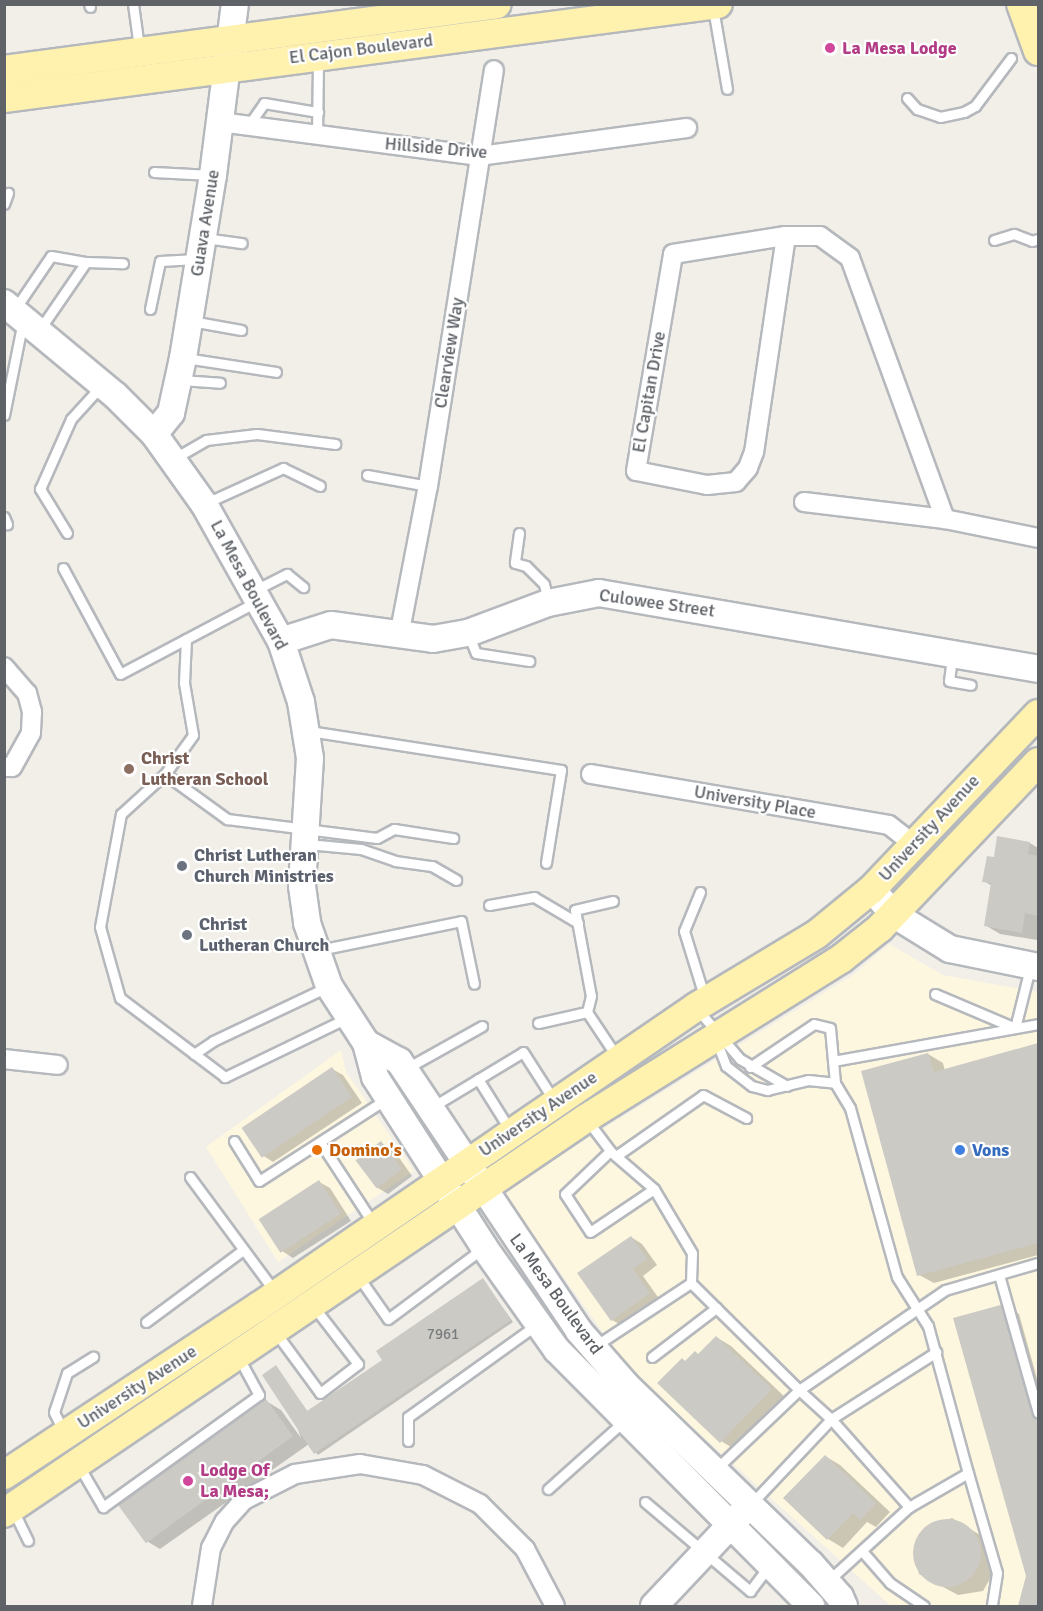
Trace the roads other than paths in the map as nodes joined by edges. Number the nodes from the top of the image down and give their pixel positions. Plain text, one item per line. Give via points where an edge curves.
1 (133, 4) edge
2 (235, 4) edge
3 (497, 4) edge
4 (718, 4) edge
5 (1022, 4) edge
6 (712, 5) edge
7 (1038, 51) edge
8 (140, 53) junction
9 (231, 54) junction
10 (318, 55) junction
11 (1011, 58) dead end
12 (4, 70) edge
13 (494, 70) dead end
14 (727, 89) dead end
15 (4, 98) edge
16 (907, 98) dead end
17 (318, 112) junction
18 (220, 122) junction
19 (248, 126) junction
20 (687, 129) dead end
21 (317, 135) junction
22 (480, 156) junction
23 (154, 172) dead end
24 (213, 175) junction
25 (8, 193) dead end
26 (4, 204) edge
27 (786, 236) junction
28 (1038, 239) edge
29 (994, 240) dead end
30 (242, 243) dead end
31 (201, 249) junction
32 (86, 262) junction
33 (123, 263) dead end
34 (150, 309) dead end
35 (20, 316) edge
36 (189, 320) junction
37 (241, 330) dead end
38 (181, 369) junction
39 (276, 372) dead end
40 (220, 383) dead end
41 (102, 384) junction
42 (4, 415) edge
43 (154, 434) junction
44 (335, 444) dead end
45 (173, 459) junction
46 (367, 475) dead end
47 (320, 486) dead end
48 (428, 486) junction
49 (804, 502) dead end
50 (204, 504) junction
51 (945, 519) junction
52 (67, 533) dead end
53 (519, 533) dead end
54 (1038, 538) edge
55 (63, 568) dead end
56 (303, 587) dead end
57 (258, 595) junction
58 (548, 603) junction
59 (468, 633) junction
60 (399, 636) junction
61 (186, 639) junction
62 (281, 641) junction
63 (953, 654) junction
64 (529, 661) dead end
65 (4, 668) edge
66 (1038, 669) edge
67 (971, 685) dead end
68 (1038, 714) edge
69 (306, 730) junction
70 (1038, 762) edge
71 (4, 767) edge
72 (165, 774) junction
73 (591, 774) dead end
74 (305, 836) junction
75 (453, 838) dead end
76 (913, 844) junction
77 (546, 863) dead end
78 (456, 880) dead end
79 (872, 890) junction
80 (700, 892) dead end
81 (613, 902) dead end
82 (489, 905) dead end
83 (893, 914) junction
84 (578, 923) junction
85 (314, 951) junction
86 (1034, 966) edge
87 (474, 984) dead end
88 (329, 986) junction
89 (935, 994) dead end
90 (701, 1004) junction
91 (587, 1012) junction
92 (348, 1018) junction
93 (538, 1023) dead end
94 (1038, 1024) edge
95 (482, 1026) dead end
96 (1014, 1028) junction
97 (716, 1035) junction
98 (366, 1043) junction
99 (194, 1054) junction
100 (4, 1059) edge
101 (618, 1059) junction
102 (833, 1061) junction
103 (58, 1065) dead end
104 (750, 1067) junction
105 (404, 1070) junction
106 (478, 1079) junction
107 (835, 1083) junction
108 (787, 1086) junction
109 (388, 1098) junction
110 (555, 1102) junction
111 (429, 1108) junction
112 (746, 1118) dead end
113 (585, 1119) junction
114 (512, 1132) junction
115 (234, 1142) dead end
116 (320, 1142) junction
117 (613, 1154) junction
118 (466, 1163) junction
119 (190, 1177) dead end
120 (441, 1180) junction
121 (483, 1189) junction
122 (654, 1189) junction
123 (458, 1206) junction
124 (375, 1226) junction
125 (484, 1247) junction
126 (243, 1250) junction
127 (1038, 1263) edge
128 (357, 1274) junction
129 (999, 1275) junction
130 (691, 1283) junction
131 (276, 1294) junction
132 (312, 1305) junction
133 (716, 1308) junction
134 (919, 1309) junction
135 (146, 1322) dead end
136 (538, 1323) junction
137 (275, 1331) junction
138 (593, 1347) junction
139 (936, 1352) junction
140 (93, 1357) dead end
141 (239, 1357) junction
142 (652, 1357) dead end
143 (799, 1390) junction
144 (1038, 1413) edge
145 (831, 1419) junction
146 (624, 1421) junction
147 (65, 1434) junction
148 (408, 1442) dead end
149 (79, 1466) junction
150 (714, 1470) junction
151 (968, 1473) junction
152 (4, 1474) edge
153 (548, 1489) dead end
154 (645, 1502) dead end
155 (749, 1506) junction
156 (909, 1507) junction
157 (8, 1511) edge
158 (729, 1527) junction
159 (28, 1541) dead end
160 (862, 1551) junction
161 (704, 1553) junction
162 (769, 1566) junction
163 (827, 1582) junction
164 (202, 1606) edge
165 (555, 1606) edge
166 (654, 1606) edge
167 (811, 1606) edge
168 (844, 1606) edge
169 (924, 1606) edge
170 (992, 1606) edge

1 - 8 lane
2 - 9 main road, Guava Avenue
3 - 9 main road, El Cajon Boulevard
4 - 6 main road, El Cajon Boulevard
5 - 7 main road
6 - 10 main road, El Cajon Boulevard
6 - 14 lane
8 - 9 main road, El Cajon Boulevard
8 - 12 main road, El Cajon Boulevard
9 - 10 main road, El Cajon Boulevard
9 - 15 main road, El Cajon Boulevard
9 - 18 main road, Guava Avenue
10 - 17 lane
11 - 16 lane via 975,106 964,112 940,117 917,109
13 - 22 street, Clearview Way
17 - 19 lane via 264,103
17 - 21 lane
18 - 19 street, Hillside Drive
18 - 24 main road, Guava Avenue
19 - 21 street, Hillside Drive
20 - 22 street, Hillside Drive
21 - 22 street, Hillside Drive
22 - 48 street, Clearview Way
23 - 24 lane
24 - 31 main road, Guava Avenue
25 - 26 lane
27 - 27 street, El Capitan Drive via 673,254 636,471 707,484 736,482 748,468 754,452
27 - 51 street, El Capitan Drive via 820,236 850,258
28 - 29 lane via 1032,241 1014,234
30 - 31 lane
31 - 34 lane via 160,261
31 - 36 main road, Guava Avenue
32 - 33 lane
32 - 35 lane
32 - 35 lane via 51,256
35 - 41 main road, La Mesa Boulevard
35 - 42 lane
36 - 37 lane
36 - 38 main road, Guava Avenue
38 - 39 lane
38 - 40 lane
38 - 43 main road, Guava Avenue via 171,413
41 - 43 main road, La Mesa Boulevard
41 - 52 lane via 71,419 40,489
43 - 45 main road, La Mesa Boulevard
44 - 45 lane via 257,434 206,440
45 - 50 main road, La Mesa Boulevard
46 - 48 lane
47 - 50 lane via 283,468
48 - 60 street, Clearview Way
49 - 51 street
50 - 57 main road, La Mesa Boulevard
51 - 54 street
53 - 58 lane via 515,563 526,566 543,584
55 - 61 lane via 120,674
56 - 57 lane via 287,574
57 - 61 lane
57 - 62 main road, La Mesa Boulevard
58 - 59 main road, Culowee Street
58 - 63 main road, Culowee Street via 577,595 619,595
59 - 60 main road, Culowee Street via 433,639
59 - 64 lane via 476,653
60 - 62 main road, Culowee Street via 331,626
61 - 72 lane via 184,683 193,735
62 - 69 main road, La Mesa Boulevard
63 - 66 main road, Culowee Street
63 - 67 lane via 949,681
65 - 71 street via 27,693 32,712 31,733 12,767
68 - 76 main road, University Avenue
69 - 74 main road, La Mesa Boulevard via 310,788
69 - 77 lane via 561,770
70 - 83 main road, University Avenue
72 - 74 lane via 226,819
72 - 99 lane via 121,814 99,927 120,998
73 - 76 street, University Place via 889,825
74 - 75 lane via 377,838 394,829
74 - 78 lane via 395,861 432,866
74 - 85 main road, La Mesa Boulevard via 302,886
76 - 79 main road, University Avenue
79 - 83 main road
79 - 90 main road, University Avenue via 817,934
80 - 90 lane via 684,930
81 - 84 lane via 575,910
82 - 84 lane via 534,897
83 - 86 main road via 950,949
83 - 97 main road, University Avenue via 841,959
84 - 91 lane via 591,996
85 - 87 lane via 461,921
85 - 88 main road, La Mesa Boulevard
86 - 96 lane
88 - 92 main road, La Mesa Boulevard
88 - 99 lane via 213,1041
89 - 96 lane
90 - 97 lane
90 - 101 main road, University Avenue
91 - 93 lane
91 - 101 lane
92 - 98 main road, La Mesa Boulevard
92 - 99 lane via 225,1077
94 - 96 lane
95 - 105 lane
96 - 102 lane
97 - 104 lane via 731,1044
97 - 108 lane via 718,1052 735,1075 767,1090
97 - 113 main road, University Avenue
98 - 105 main road, La Mesa Boulevard via 399,1061
98 - 109 main road, La Mesa Boulevard via 375,1077
100 - 103 street
101 - 110 main road, University Avenue
102 - 104 lane via 830,1028 814,1024
102 - 107 lane
104 - 108 lane
105 - 111 main road, La Mesa Boulevard
106 - 110 lane via 523,1052
106 - 111 lane
106 - 114 lane
107 - 108 lane via 808,1080
107 - 134 lane via 850,1108 897,1277
109 - 116 lane
109 - 120 main road, La Mesa Boulevard
110 - 114 main road, University Avenue
111 - 118 main road, La Mesa Boulevard
112 - 117 lane via 703,1095
113 - 117 lane
113 - 121 main road, University Avenue
114 - 118 main road, University Avenue
115 - 116 lane via 260,1182
116 - 124 lane
117 - 122 lane
117 - 122 lane via 565,1194 590,1232
118 - 120 main road, University Avenue
118 - 121 main road, La Mesa Boulevard
119 - 126 lane
120 - 123 main road, La Mesa Boulevard
120 - 124 main road, University Avenue
121 - 123 main road, University Avenue
121 - 138 main road, La Mesa Boulevard
122 - 130 lane via 692,1253
123 - 125 main road, La Mesa Boulevard
123 - 128 main road, University Avenue
124 - 131 main road, University Avenue
125 - 128 lane via 388,1319
125 - 136 main road, La Mesa Boulevard
126 - 131 lane
126 - 135 lane
127 - 129 lane
128 - 132 main road, University Avenue
129 - 134 lane via 945,1290
129 - 144 lane
130 - 133 lane
130 - 138 lane
131 - 147 main road, University Avenue
132 - 137 main road, University Avenue
132 - 137 lane via 358,1364 320,1392
133 - 142 lane
133 - 143 lane
134 - 139 lane
134 - 143 lane
136 - 146 main road, La Mesa Boulevard via 557,1350
136 - 148 lane via 408,1417
137 - 141 main road, University Avenue
138 - 150 main road, La Mesa Boulevard
139 - 145 lane
139 - 151 lane
140 - 147 lane via 67,1373 54,1412
141 - 149 main road, University Avenue
141 - 149 lane via 259,1395 103,1507
143 - 145 lane
143 - 150 lane
145 - 155 lane
145 - 156 lane
146 - 153 lane
146 - 158 main road, La Mesa Boulevard
147 - 152 main road, University Avenue
149 - 157 main road, University Avenue
150 - 155 main road, La Mesa Boulevard
151 - 156 lane
151 - 170 lane via 997,1573
154 - 161 lane
155 - 158 main road
155 - 163 main road, La Mesa Boulevard
156 - 160 lane
157 - 159 lane
158 - 161 main road
158 - 162 main road, La Mesa Boulevard
160 - 163 lane
160 - 169 lane via 891,1583
161 - 162 lane via 750,1590
161 - 166 main road
162 - 167 main road, La Mesa Boulevard
163 - 168 main road, La Mesa Boulevard
164 - 165 street via 211,1548 225,1521 244,1500 295,1474 360,1464 423,1475 480,1504 525,1549

